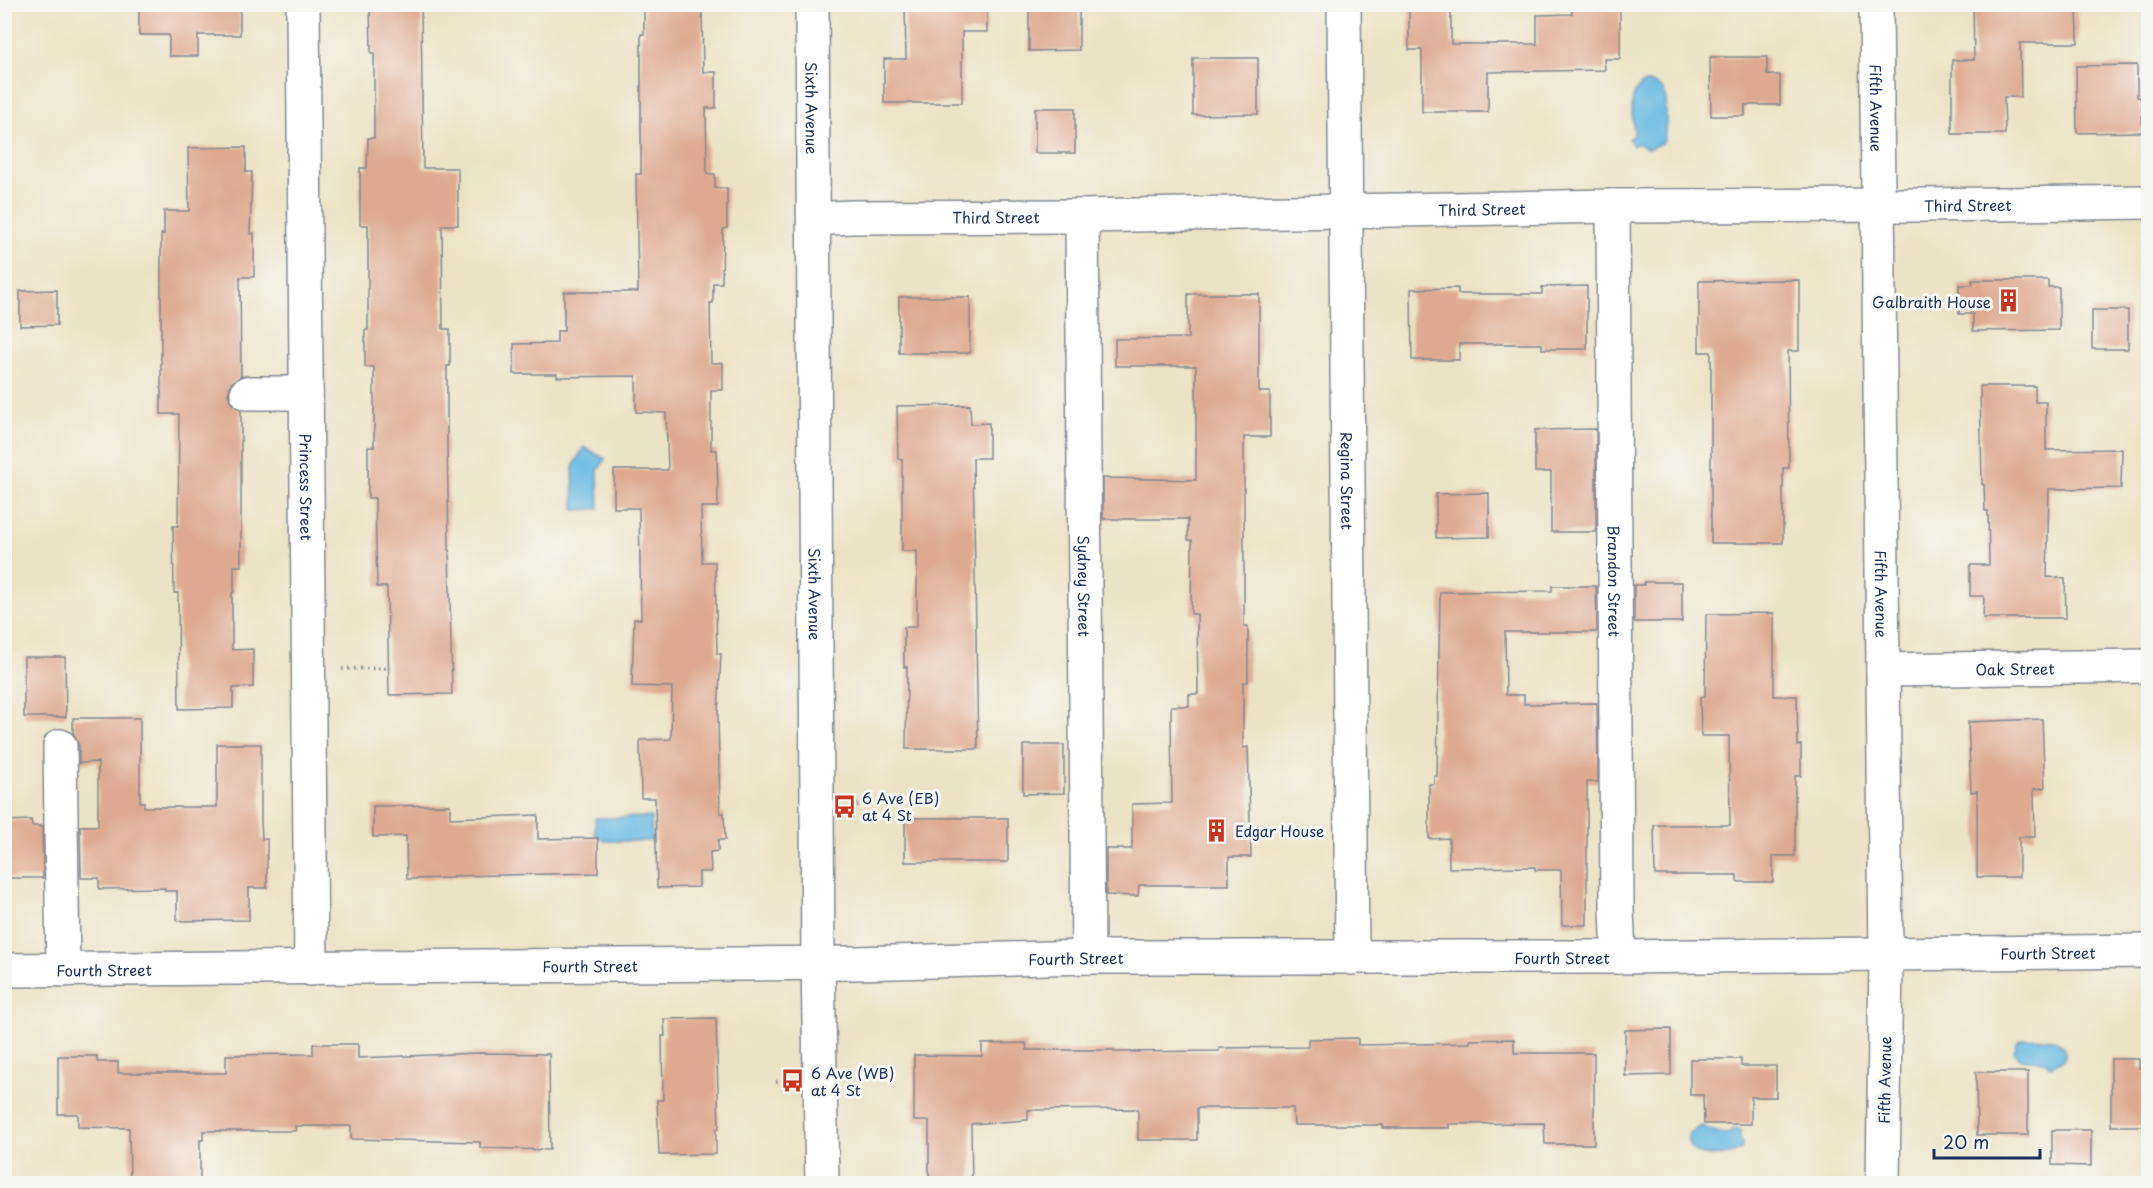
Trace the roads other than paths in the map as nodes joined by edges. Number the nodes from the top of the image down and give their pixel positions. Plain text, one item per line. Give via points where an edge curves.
1 (303, 4) edge
2 (812, 4) edge
3 (1344, 4) edge
4 (1876, 4) edge
5 (2148, 202) edge
6 (1877, 205) junction
7 (1613, 206) junction
8 (1346, 213) junction
9 (1082, 216) junction
10 (814, 219) junction
11 (247, 393) dead end
12 (306, 393) junction
13 (2148, 666) edge
14 (1883, 670) junction
15 (60, 746) dead end
16 (2148, 951) edge
17 (1886, 954) junction
18 (1088, 957) junction
19 (1619, 957) junction
20 (1352, 958) junction
21 (818, 964) junction
22 (311, 969) junction
23 (4, 970) edge
24 (63, 970) junction
25 (822, 1184) edge
26 (1883, 1184) edge

1 - 12 street, Princess Street
2 - 10 street, Sixth Avenue
3 - 8 street, Regina Street
4 - 6 street, Fifth Avenue
5 - 6 street, Third Street
6 - 7 street, Third Street
6 - 14 street, Fifth Avenue
7 - 8 street, Third Street
7 - 19 street, Brandon Street
8 - 9 street, Third Street
8 - 20 street, Regina Street
9 - 10 street, Third Street
9 - 18 street, Sydney Street
10 - 21 street, Sixth Avenue
11 - 12 street
12 - 22 street, Princess Street
13 - 14 street, Oak Street
14 - 17 street, Fifth Avenue
15 - 24 street
16 - 17 street, Fourth Street
17 - 19 street, Fourth Street
17 - 26 street, Fifth Avenue
18 - 20 street, Fourth Street
18 - 21 street, Fourth Street
19 - 20 street, Fourth Street
21 - 22 street, Fourth Street
21 - 25 street, Sixth Avenue
22 - 24 street, Fourth Street
23 - 24 street, Fourth Street

